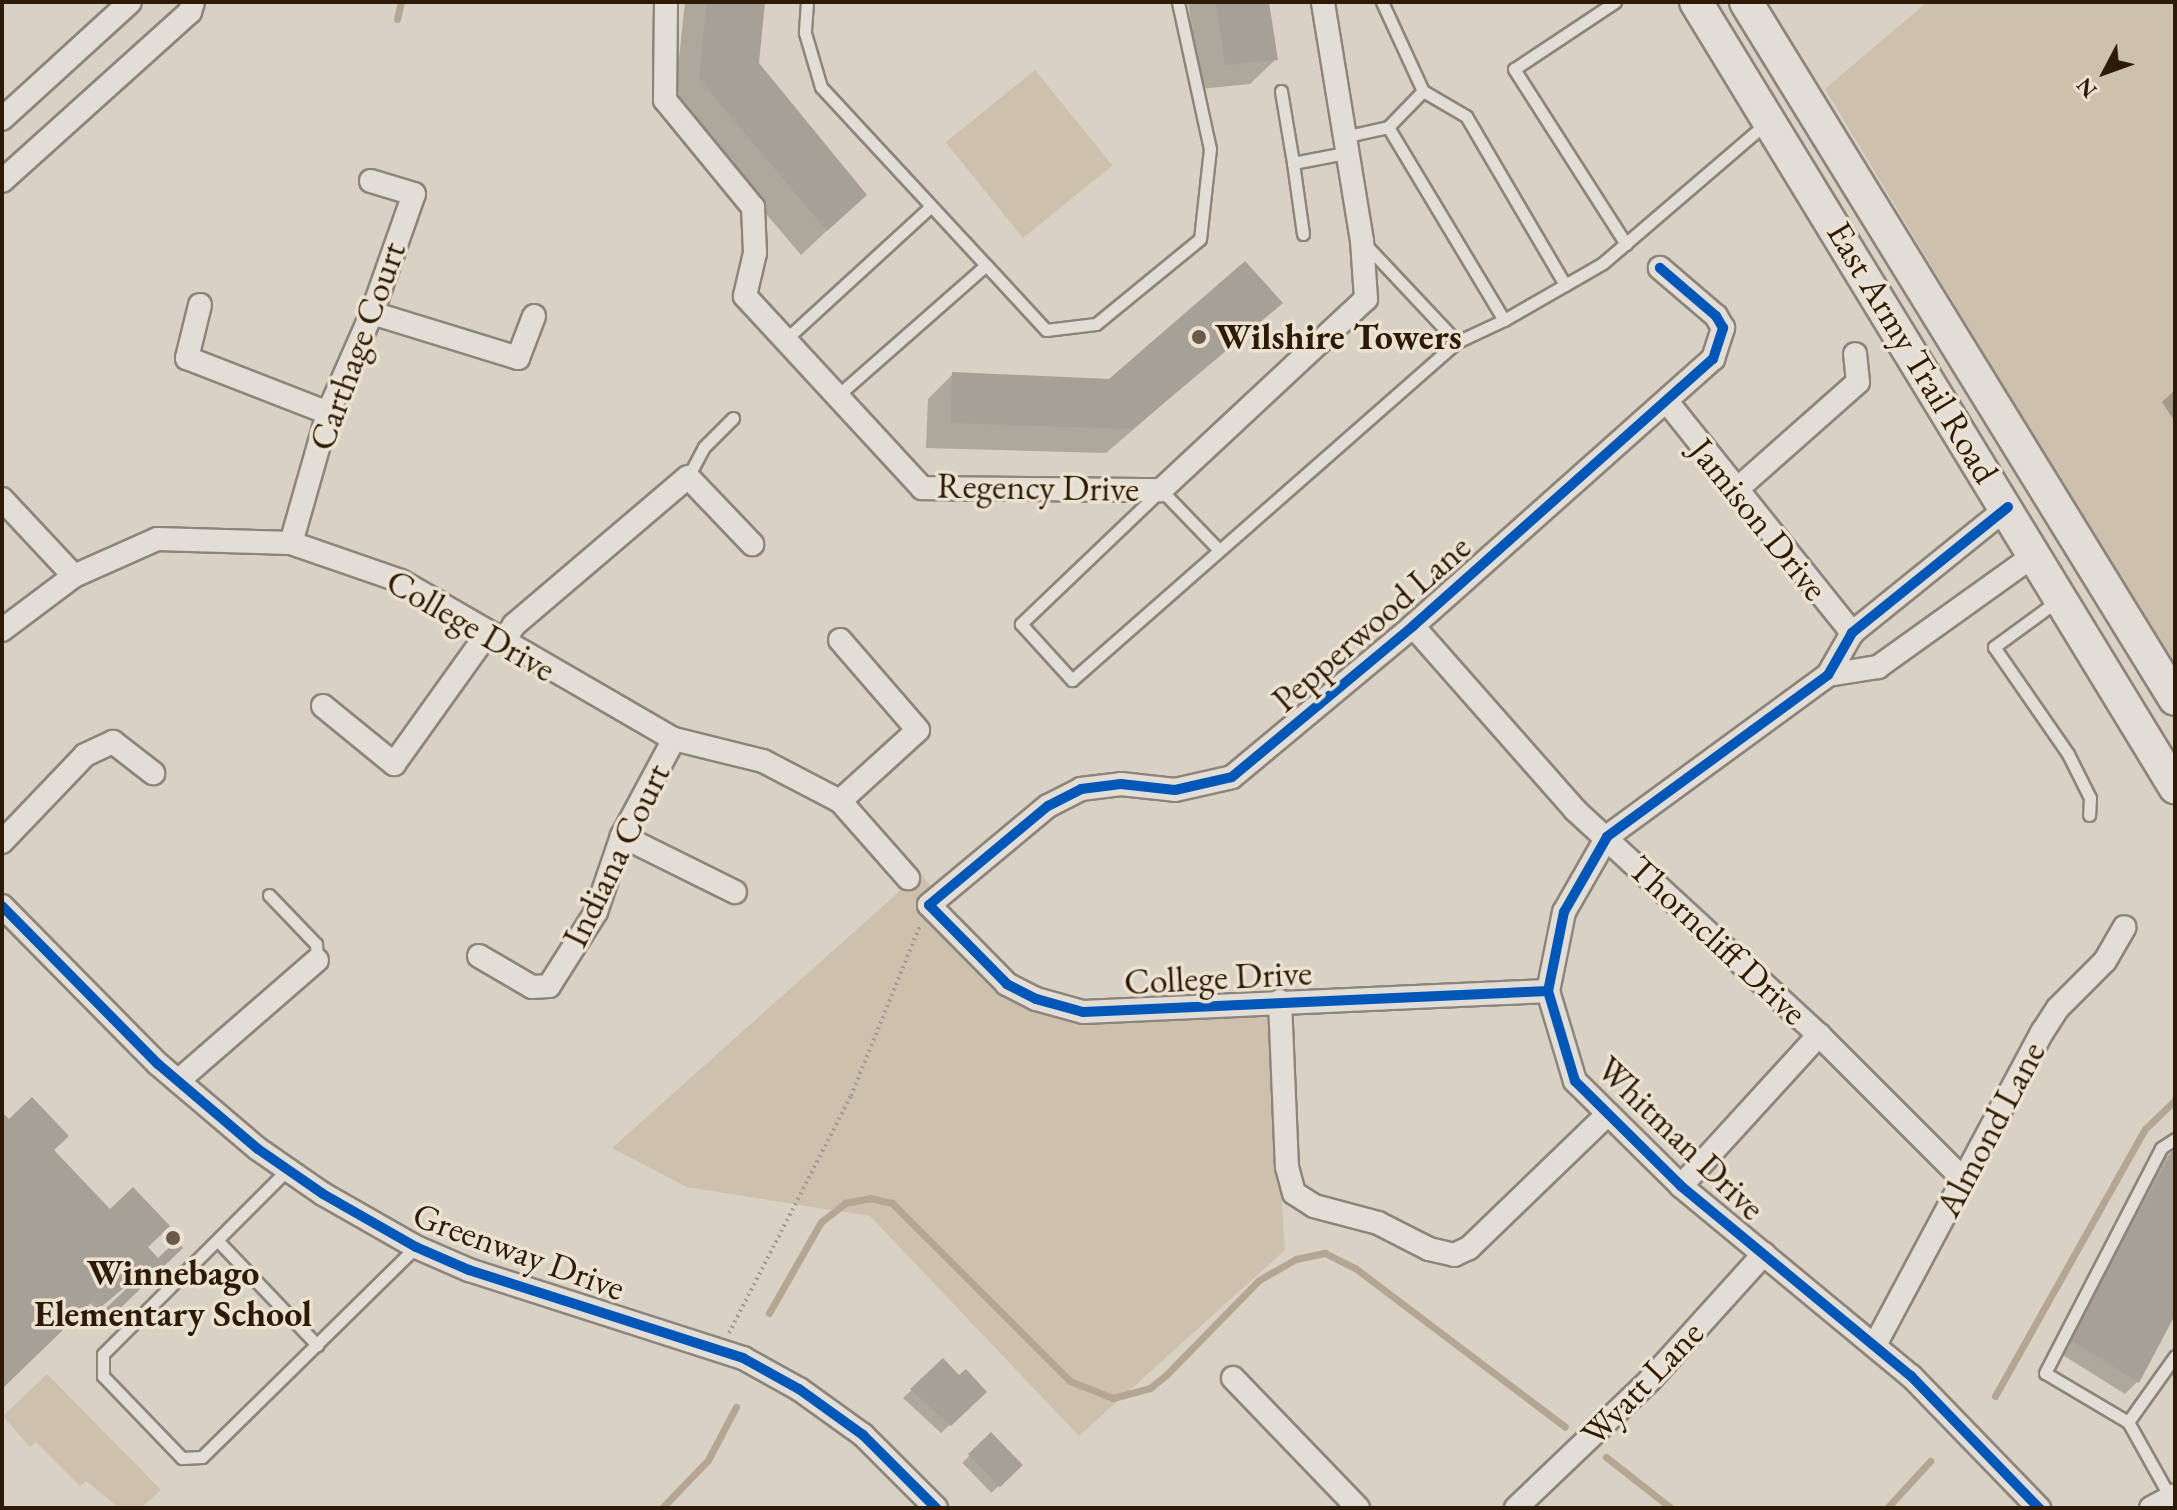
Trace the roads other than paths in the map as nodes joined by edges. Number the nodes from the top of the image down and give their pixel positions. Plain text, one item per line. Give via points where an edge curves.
1 (130, 2) edge
2 (193, 2) edge
3 (666, 2) edge
4 (807, 2) edge
5 (1178, 2) edge
6 (1323, 2) edge
7 (1382, 2) edge
8 (1615, 2) edge
9 (1696, 2) edge
10 (1746, 2) edge
11 (1281, 91) dead end
12 (1423, 91) junction
13 (2, 119) edge
14 (1770, 119) junction
15 (1388, 127) junction
16 (1344, 145) junction
17 (1293, 163) junction
18 (2, 181) edge
19 (371, 181) dead end
20 (931, 206) junction
21 (1303, 234) dead end
22 (1362, 241) junction
23 (1626, 244) junction
24 (986, 265) junction
25 (1660, 268) dead end
26 (1565, 285) junction
27 (200, 305) dead end
28 (372, 313) junction
29 (534, 316) dead end
30 (1504, 320) junction
31 (785, 340) junction
32 (1457, 342) junction
33 (1855, 354) dead end
34 (837, 396) junction
35 (1668, 403) junction
36 (328, 413) junction
37 (733, 418) dead end
38 (688, 477) junction
39 (1161, 490) junction
40 (1735, 491) junction
41 (2, 499) edge
42 (2008, 507) junction
43 (291, 543) junction
44 (752, 544) dead end
45 (1219, 550) junction
46 (2036, 554) junction
47 (74, 576) junction
48 (2062, 598) junction
49 (1413, 626) junction
50 (2, 630) edge
51 (1852, 633) junction
52 (495, 639) junction
53 (840, 640) dead end
54 (1828, 675) junction
55 (2175, 699) edge
56 (323, 706) dead end
57 (674, 739) junction
58 (153, 773) dead end
59 (2175, 787) edge
60 (840, 801) junction
61 (2089, 815) dead end
62 (622, 836) junction
63 (1607, 837) junction
64 (2, 842) edge
65 (908, 878) dead end
66 (735, 892) dead end
67 (269, 895) dead end
68 (929, 905) joint
69 (2, 906) edge
70 (2125, 927) dead end
71 (479, 956) dead end
72 (317, 960) joint
73 (1548, 991) junction
74 (1280, 1001) junction
75 (1819, 1035) junction
76 (178, 1081) junction
77 (1608, 1114) junction
78 (2175, 1139) edge
79 (287, 1170) junction
80 (1963, 1179) junction
81 (1681, 1186) junction
82 (218, 1241) junction
83 (416, 1247) junction
84 (1764, 1254) junction
85 (317, 1345) junction
86 (1875, 1345) junction
87 (2175, 1348) edge
88 (2171, 1358) edge
89 (1233, 1378) dead end
90 (2128, 1422) junction
91 (2165, 1500) edge
92 (936, 1508) edge
93 (1358, 1508) edge
94 (1516, 1508) edge
95 (2039, 1508) edge

1 - 13 street
2 - 18 street via 190,12
3 - 31 street, Regency Drive via 665,100 753,207 755,253 745,296
4 - 20 lane via 805,33 821,87
5 - 24 lane via 1210,149 1200,239 1096,324 1046,330
6 - 16 street, Regency Drive
7 - 12 lane
8 - 23 lane via 1514,69
9 - 14 main road, East Army Trail Road
10 - 55 main road, East Army Trail Road
11 - 17 lane
12 - 15 lane
12 - 26 lane via 1466,116
14 - 23 lane
14 - 42 main road, East Army Trail Road
15 - 16 lane
15 - 30 lane
16 - 17 lane
16 - 22 street, Regency Drive
17 - 21 lane
19 - 28 street, Carthage Court via 414,194
20 - 24 lane
20 - 31 lane
22 - 32 lane
22 - 39 street, Regency Drive via 1366,299
23 - 26 lane
24 - 34 lane
25 - 35 street, Pepperwood Lane via 1705,305 1723,328 1713,359
26 - 30 lane
27 - 36 street via 187,358
28 - 29 street via 518,358
28 - 36 street, Carthage Court
30 - 32 lane
31 - 34 street, Regency Drive
32 - 45 lane
33 - 40 street via 1858,382
34 - 39 street, Regency Drive via 922,488
35 - 40 street, Jamison Drive
35 - 49 street, Pepperwood Lane
36 - 43 street, Carthage Court
37 - 38 lane via 704,447
38 - 44 street
38 - 52 street
39 - 45 lane
39 - 45 lane via 1021,624 1072,680
40 - 51 street, Jamison Drive
41 - 47 street
42 - 46 main road, East Army Trail Road
42 - 51 street, Whitman Drive
43 - 47 street, College Drive via 157,539
43 - 52 street, College Drive via 401,581
46 - 48 main road, East Army Trail Road
46 - 54 street, Whitman Drive via 1878,667
47 - 50 street, College Drive
48 - 59 main road, East Army Trail Road
48 - 61 lane via 1994,647 2068,754 2090,798
49 - 63 street, Thorncliff Drive via 1575,810
49 - 68 street, Pepperwood Lane via 1232,777 1175,790 1121,784 1081,789 1048,806
51 - 54 street, Whitman Drive
52 - 56 street via 394,764
52 - 57 street, College Drive
53 - 60 street via 918,730
54 - 63 street, Whitman Drive
57 - 60 street, College Drive via 763,761
57 - 62 street, Indiana Court
58 - 64 street via 113,742 85,755
60 - 65 street, College Drive
62 - 66 street
62 - 71 street, Indiana Court via 596,912 549,986 532,987
63 - 73 street, Whitman Drive via 1564,912
63 - 75 street, Thorncliff Drive
67 - 72 lane via 316,944
68 - 74 street, College Drive via 1007,984 1036,999 1083,1012
69 - 76 street, Greenway Drive
70 - 80 street, Almond Lane via 2105,961 2058,1008
72 - 76 street
73 - 74 street, College Drive
73 - 77 street, Whitman Drive via 1575,1081
74 - 77 street via 1287,1167 1294,1193 1314,1206 1398,1231 1429,1249 1454,1255 1469,1248
75 - 80 street, Thorncliff Drive
75 - 81 street
76 - 79 street, Greenway Drive
77 - 81 street, Whitman Drive
78 - 90 lane via 2161,1148 2045,1373
79 - 82 lane
79 - 83 street, Greenway Drive
80 - 86 street, Almond Lane
81 - 84 street, Whitman Drive
82 - 85 lane
82 - 85 lane via 103,1354 103,1376 170,1449 182,1458 202,1457
83 - 85 lane
83 - 92 street, Greenway Drive via 540,1297 720,1351 799,1389 834,1413
84 - 86 street, Whitman Drive
84 - 94 street, Wyatt Lane via 1659,1371
86 - 95 street, Whitman Drive via 1960,1421
87 - 88 lane
88 - 90 lane
89 - 93 street
90 - 91 lane

